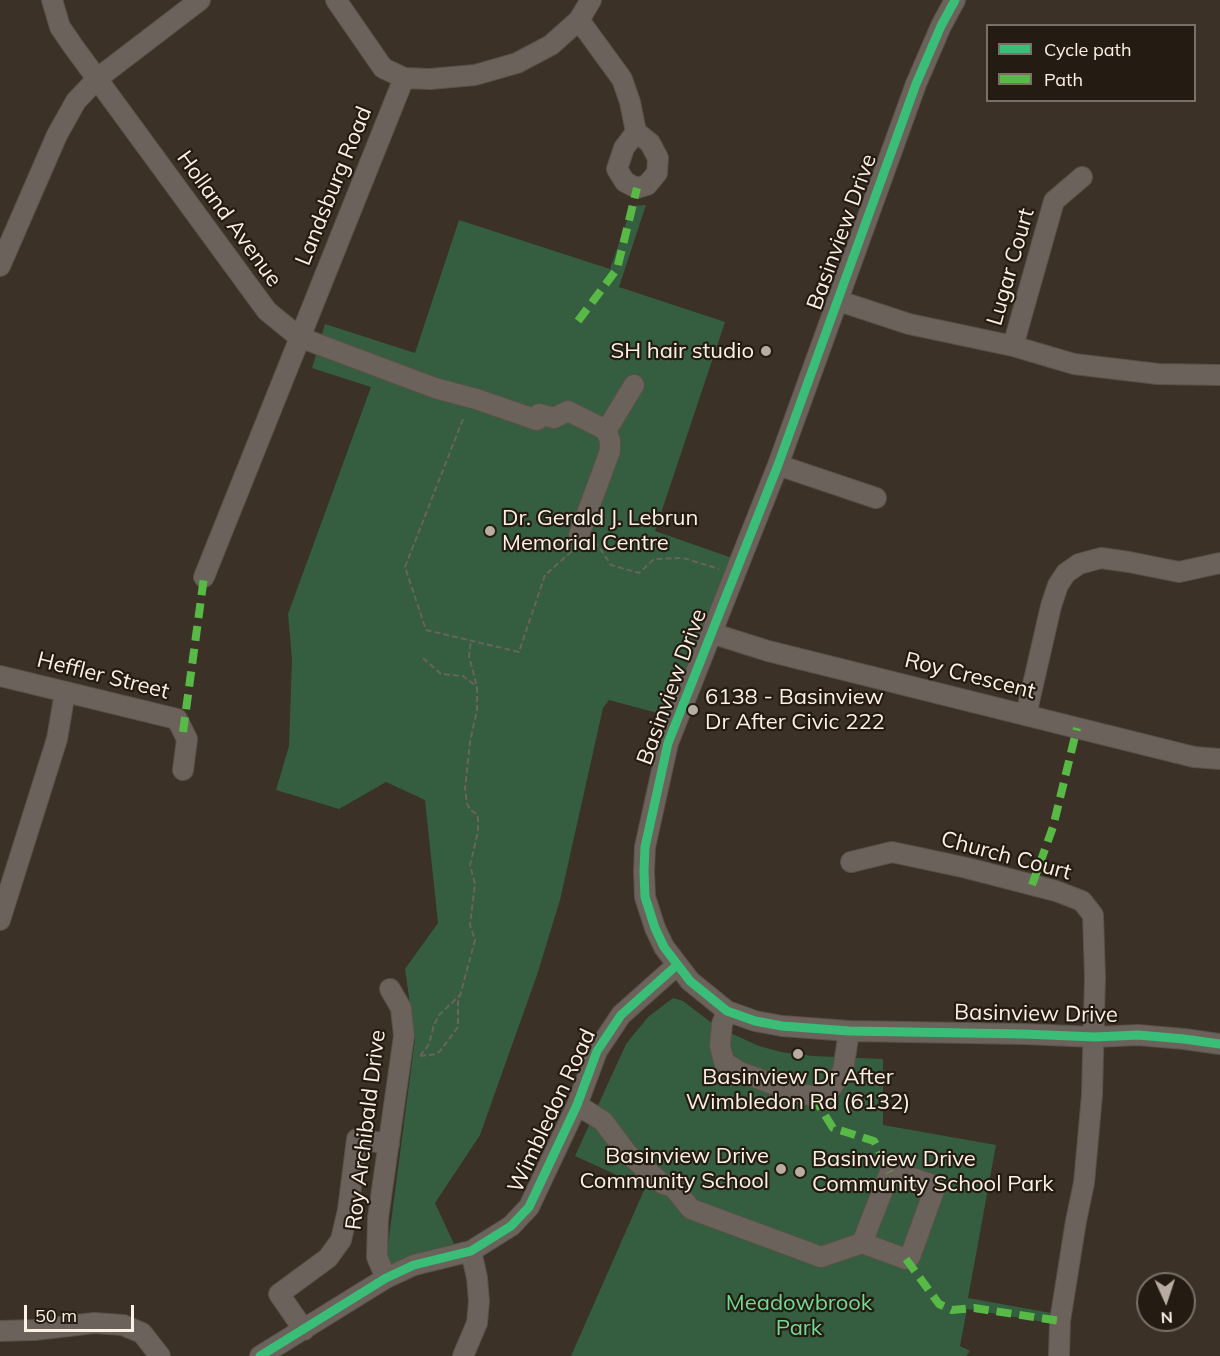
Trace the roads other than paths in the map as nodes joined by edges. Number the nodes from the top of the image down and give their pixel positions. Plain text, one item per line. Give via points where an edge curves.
1 (52, 0) edge
2 (200, 0) edge
3 (336, 0) edge
4 (591, 0) edge
5 (956, 0) edge
6 (579, 20) junction
7 (98, 78) junction
8 (404, 78) junction
9 (636, 132) dead end
10 (1082, 177) dead end
11 (0, 266) edge
12 (838, 301) junction
13 (299, 337) junction
14 (1013, 346) junction
15 (1220, 375) edge
16 (634, 385) dead end
17 (606, 432) junction
18 (778, 465) junction
19 (876, 498) dead end
20 (579, 536) road end
21 (1220, 563) edge
22 (204, 577) dead end
23 (711, 633) junction
24 (0, 676) edge
25 (65, 692) junction
26 (1026, 715) junction
27 (1220, 759) edge
28 (183, 770) dead end
29 (851, 862) dead end
30 (0, 920) edge
31 (677, 965) junction
32 (390, 989) dead end
33 (728, 1011) junction
34 (849, 1031) junction
35 (1095, 1037) junction
36 (1220, 1044) edge
37 (577, 1105) junction
38 (389, 1144) junction
39 (862, 1243) junction
40 (471, 1251) junction
41 (386, 1278) junction
42 (304, 1330) junction
43 (0, 1331) edge
44 (160, 1356) edge
45 (260, 1356) edge
46 (463, 1356) edge
47 (1059, 1356) edge

1 - 7 street, Holland Avenue via 60,27
2 - 7 street
3 - 8 street via 383,68
4 - 6 street
5 - 12 street, Basinview Drive via 916,84
6 - 8 street via 551,45 517,63 475,75
6 - 9 street via 622,79
7 - 11 street via 76,101 57,135
7 - 13 street, Holland Avenue via 267,311
8 - 13 street, Landsburg Road
10 - 14 street, Lugar Court via 1054,201
12 - 14 street via 909,324
12 - 18 street, Basinview Drive
13 - 17 street, Holland Avenue via 435,388 538,417 554,418 568,411
13 - 22 street, Landsburg Road
14 - 15 street via 1074,364 1116,370
16 - 17 street
17 - 20 street via 610,451
18 - 19 street
18 - 23 street, Basinview Drive
21 - 26 street via 1179,572 1101,558 1079,564 1066,573 1051,606
23 - 26 street, Roy Crescent via 768,651
23 - 31 street, Basinview Drive via 668,743 645,847 645,897 655,928
24 - 25 street, Heffler Street
25 - 28 street, Heffler Street via 177,719 187,739
25 - 30 street via 57,739
26 - 27 street, Roy Crescent via 1194,757
29 - 35 street, Church Court via 892,852 1022,882 1082,902 1093,915
31 - 33 street, Basinview Drive via 690,981
31 - 37 street, Wimbledon Road via 621,1015 597,1051
32 - 38 street, Roy Archibald Drive via 401,1008 404,1036
33 - 34 street, Basinview Drive via 782,1026
33 - 34 street via 720,1046 724,1062 738,1071 813,1096 830,1090 843,1071
34 - 35 street, Basinview Drive
35 - 36 street, Basinview Drive via 1138,1035
35 - 47 street, Church Court via 1084,1183 1060,1321
37 - 39 street via 603,1121 627,1153 663,1184 673,1187 692,1209 821,1257
37 - 40 street, Wimbledon Road via 529,1207 511,1226
38 - 41 street, Roy Archibald Drive via 377,1247
38 - 42 street via 357,1139 341,1240 328,1258 279,1294
39 - 39 street via 890,1172 933,1185 910,1257 906,1260
40 - 41 street, Wimbledon Road via 414,1265
40 - 46 street via 479,1300 477,1323
41 - 42 street, Wimbledon Road
42 - 45 street, Wimbledon Road
43 - 44 street via 94,1323 123,1325 142,1333

